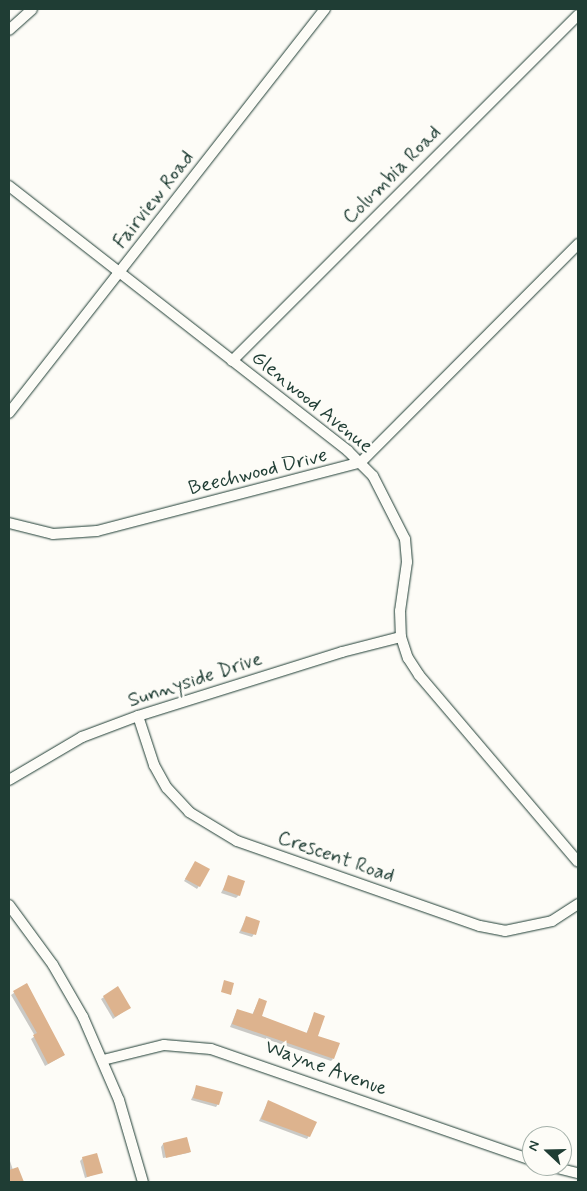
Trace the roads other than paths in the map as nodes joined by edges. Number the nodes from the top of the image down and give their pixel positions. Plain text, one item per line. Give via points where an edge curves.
1 (32, 9) edge
2 (325, 9) edge
3 (572, 9) edge
4 (578, 14) edge
5 (9, 30) edge
6 (9, 186) edge
7 (578, 244) edge
8 (120, 272) junction
9 (232, 361) junction
10 (9, 413) edge
11 (361, 462) junction
12 (9, 523) edge
13 (401, 637) junction
14 (138, 716) junction
15 (9, 780) edge
16 (578, 862) edge
17 (9, 904) edge
18 (578, 904) edge
19 (103, 1060) junction
20 (522, 1157) edge
21 (143, 1182) edge

1 - 5 street
2 - 8 street, Fairview Road
3 - 4 street
4 - 9 street, Columbia Road
6 - 8 street, Glenwood Avenue
7 - 11 street
8 - 9 street, Glenwood Avenue
8 - 10 street, Fairview Road
9 - 11 street, Glenwood Avenue
11 - 12 street, Beechwood Drive via 97,531 53,534
11 - 13 street, Glenwood Avenue via 373,476 405,539 407,562 400,611
13 - 14 street, Sunnyside Drive via 342,652
13 - 16 street, Glenwood Avenue via 408,658 419,675
14 - 15 street, Sunnyside Drive via 82,737
14 - 18 street, Crescent Road via 154,765 167,788 189,812 238,840 496,930 531,928 552,921
17 - 19 street via 54,966
19 - 20 street, Wayne Avenue via 164,1045 211,1048
19 - 21 street via 136,1152

